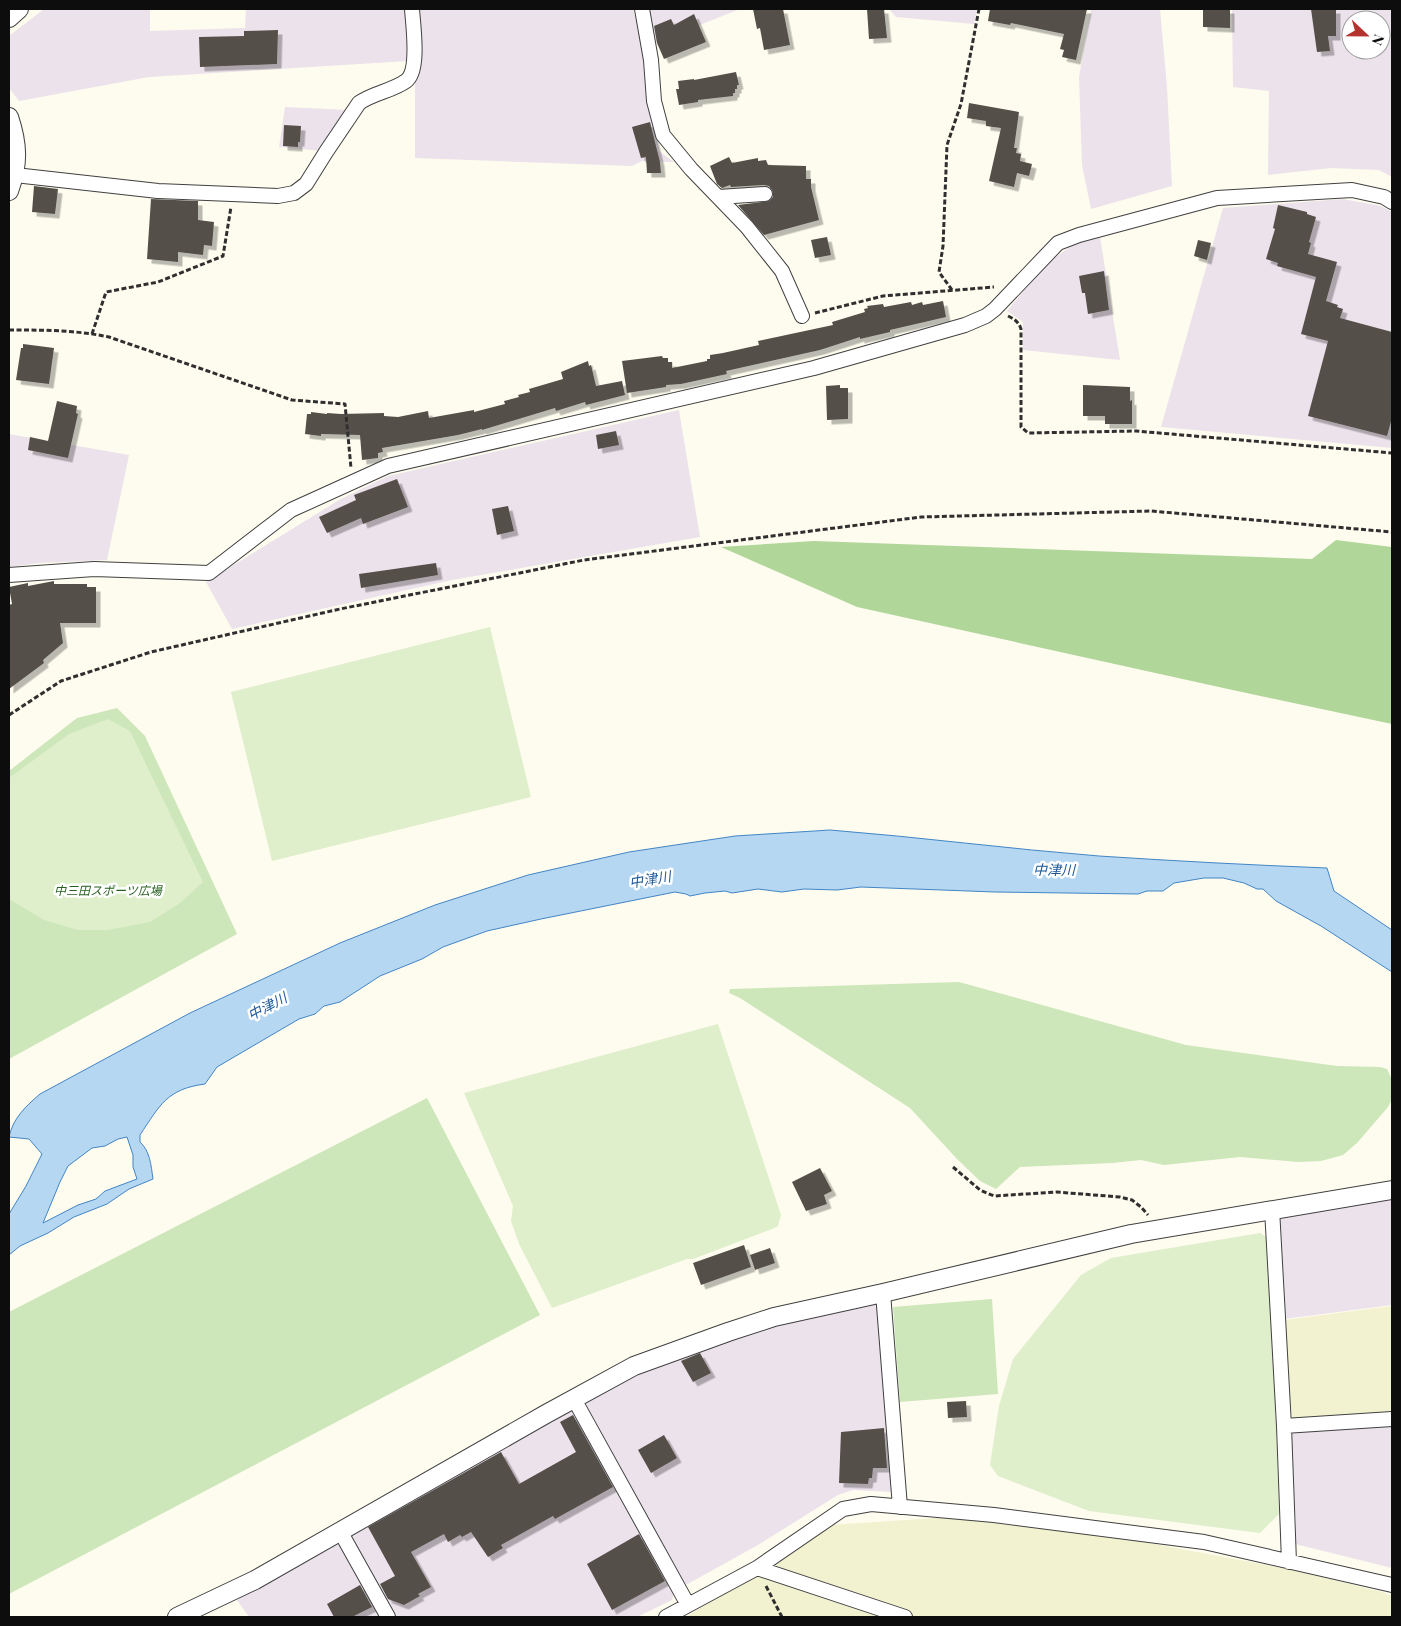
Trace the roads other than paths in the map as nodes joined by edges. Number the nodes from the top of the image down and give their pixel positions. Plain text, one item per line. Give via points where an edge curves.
1 (19, 9) edge
2 (412, 9) edge
3 (642, 9) edge
4 (9, 18) edge
5 (9, 117) edge
6 (12, 183) edge
7 (765, 194) dead end
8 (719, 197) junction
9 (1392, 202) edge
10 (802, 316) road end
11 (9, 575) edge
12 (1392, 1190) edge
13 (1272, 1209) junction
14 (883, 1293) junction
15 (574, 1399) junction
16 (1392, 1418) edge
17 (1284, 1426) junction
18 (900, 1507) junction
19 (340, 1531) junction
20 (1289, 1562) junction
21 (757, 1568) junction
22 (1392, 1585) edge
23 (688, 1605) junction
24 (177, 1617) edge
25 (388, 1617) edge
26 (666, 1617) edge
27 (905, 1617) edge

1 - 4 street
2 - 6 street via 414,66 407,80 360,103 306,184 294,193 278,196
3 - 8 street via 654,102 663,135
5 - 6 street via 16,143
7 - 8 street
8 - 10 street via 782,271
9 - 11 street via 1352,190 1217,198 1079,235 1058,243 995,309 965,325 814,368 388,466 291,510 209,573 94,569
12 - 13 street
13 - 14 street via 1155,1229
13 - 17 street
14 - 15 street via 774,1317 728,1332 634,1366
14 - 18 street
15 - 19 street
15 - 23 street
16 - 17 street
17 - 20 street
18 - 20 street via 994,1515 1204,1542
18 - 21 street via 871,1504 843,1509
19 - 24 street via 255,1580
19 - 25 street
20 - 22 street
21 - 23 street
21 - 27 street
23 - 26 street

